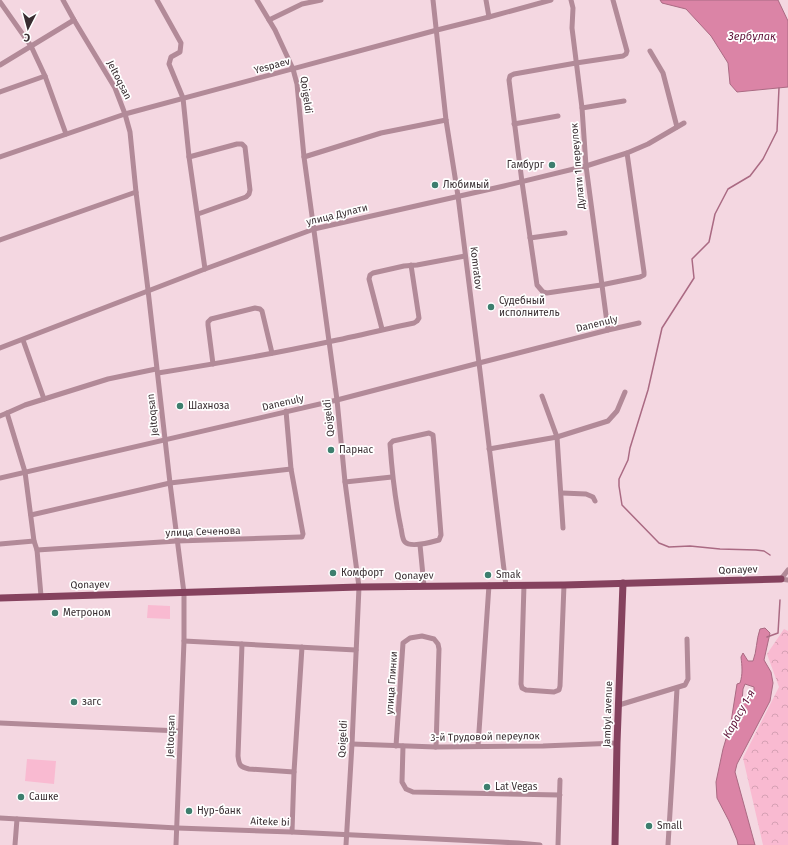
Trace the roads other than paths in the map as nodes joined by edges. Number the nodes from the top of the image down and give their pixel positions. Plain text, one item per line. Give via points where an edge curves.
1 (63, 0) edge
2 (157, 0) edge
3 (257, 0) edge
4 (321, 0) edge
5 (433, 0) edge
6 (486, 0) edge
7 (551, 0) edge
8 (570, 0) edge
9 (614, 0) edge
10 (0, 2) edge
11 (489, 17) junction
12 (74, 20) junction
13 (269, 20) junction
14 (437, 30) junction
15 (32, 46) junction
16 (650, 51) dead end
17 (576, 63) junction
18 (0, 65) edge
19 (293, 69) junction
20 (44, 76) junction
21 (0, 92) edge
22 (183, 98) junction
23 (624, 101) dead end
24 (582, 108) junction
25 (125, 114) junction
26 (558, 116) dead end
27 (446, 120) junction
28 (684, 123) dead end
29 (514, 124) junction
30 (677, 127) junction
31 (66, 134) junction
32 (627, 153) junction
33 (189, 157) junction
34 (304, 157) junction
35 (0, 158) edge
36 (586, 166) junction
37 (522, 182) junction
38 (136, 192) junction
39 (458, 196) junction
40 (198, 214) junction
41 (314, 229) junction
42 (565, 233) dead end
43 (530, 238) junction
44 (0, 240) edge
45 (465, 256) junction
46 (411, 265) junction
47 (206, 269) junction
48 (601, 285) junction
49 (148, 290) junction
50 (639, 323) dead end
51 (382, 329) junction
52 (608, 330) junction
53 (23, 340) junction
54 (329, 342) junction
55 (0, 348) edge
56 (272, 353) junction
57 (479, 362) junction
58 (213, 364) junction
59 (157, 371) junction
60 (625, 392) dead end
61 (542, 396) dead end
62 (44, 399) junction
63 (337, 400) junction
64 (286, 411) junction
65 (7, 413) junction
66 (0, 416) edge
67 (557, 437) junction
68 (165, 439) junction
69 (489, 449) junction
70 (291, 470) junction
71 (25, 472) junction
72 (392, 476) junction
73 (0, 478) edge
74 (345, 482) junction
75 (170, 483) junction
76 (562, 493) junction
77 (595, 501) dead end
78 (31, 515) junction
79 (563, 528) dead end
80 (34, 541) junction
81 (177, 541) junction
82 (0, 544) edge
83 (420, 545) junction
84 (37, 550) junction
85 (788, 570) edge
86 (784, 579) edge
87 (623, 583) junction
88 (489, 585) junction
89 (564, 585) junction
90 (424, 586) junction
91 (506, 586) junction
92 (524, 586) junction
93 (359, 587) junction
94 (184, 593) junction
95 (40, 596) junction
96 (0, 598) edge
97 (688, 640) dead end
98 (184, 641) junction
99 (242, 644) junction
100 (302, 647) junction
101 (356, 650) junction
102 (676, 688) junction
103 (618, 706) junction
104 (0, 723) edge
105 (180, 731) junction
106 (617, 743) junction
107 (352, 744) junction
108 (396, 746) junction
109 (403, 746) junction
110 (478, 746) junction
111 (436, 747) junction
112 (294, 772) junction
113 (560, 780) dead end
114 (560, 795) junction
115 (0, 818) edge
116 (17, 819) junction
117 (176, 828) junction
118 (292, 832) junction
119 (347, 835) junction
120 (518, 844) edge
121 (15, 845) edge
122 (176, 845) edge
123 (346, 845) edge
124 (540, 845) edge
125 (558, 845) edge
126 (615, 845) edge
127 (668, 845) edge

1 - 12 street, Jeltoqsan
2 - 22 street via 181,43 180,52 171,57 169,64
3 - 13 street, Qoigeldi
4 - 13 street via 302,4
5 - 14 street, Komratov
6 - 11 street
7 - 11 street, Yespaev
8 - 17 street, Дулати 1 переулок
9 - 17 street via 626,54
10 - 15 street
11 - 14 street, Yespaev
12 - 15 street
12 - 25 street, Jeltoqsan via 115,88
13 - 19 street, Qoigeldi
14 - 19 street, Yespaev
14 - 27 street, Komratov
15 - 18 street
15 - 20 street
16 - 30 street via 663,73
17 - 24 street, Дулати 1 переулок
17 - 29 street via 510,76
19 - 22 street, Yespaev
19 - 34 street, Qoigeldi via 297,84
20 - 21 street
20 - 31 street
22 - 25 street, Yespaev
22 - 33 street
23 - 24 street
24 - 36 street, Дулати 1 переулок
25 - 31 street, Yespaev
25 - 38 street, Jeltoqsan via 130,132
26 - 29 street
27 - 34 street via 380,133
27 - 39 street, Komratov
28 - 30 street, улица Дулати
29 - 37 street
30 - 32 street, улица Дулати
31 - 35 street, Yespaev
32 - 36 street, улица Дулати
32 - 48 street via 644,275
33 - 40 street
33 - 40 street via 237,144 244,147 249,194
34 - 41 street, Qoigeldi
36 - 37 street, улица Дулати
36 - 48 street, Дулати 1 переулок
37 - 39 street, улица Дулати
37 - 43 street
38 - 44 street
38 - 49 street, Jeltoqsan
39 - 41 street, улица Дулати
39 - 45 street, Komratov
40 - 47 street
41 - 47 street, улица Дулати
41 - 54 street, Qoigeldi
42 - 43 street
43 - 48 street via 537,285 543,292
45 - 46 street
45 - 57 street, Komratov
46 - 51 street via 418,321
46 - 51 street via 370,275
47 - 49 street, улица Дулати
48 - 52 street, Дулати 1 переулок
49 - 53 street, улица Дулати
49 - 59 street, Jeltoqsan
50 - 52 street, Danenuly
51 - 54 street
52 - 57 street, Danenuly
53 - 55 street, улица Дулати
53 - 62 street
54 - 56 street
54 - 63 street, Qoigeldi
56 - 58 street
56 - 58 street via 262,311 255,308 211,319 208,322
57 - 63 street, Danenuly
57 - 69 street, Komratov
58 - 59 street
59 - 62 street via 108,379
59 - 68 street, Jeltoqsan
60 - 67 street via 617,411 608,421
61 - 67 street
62 - 65 street
63 - 64 street, Danenuly
63 - 74 street, Qoigeldi
64 - 68 street, Danenuly
64 - 70 street, улица Сеченова
65 - 66 street
65 - 71 street
67 - 69 street
67 - 76 street
68 - 71 street, Danenuly
68 - 75 street, Jeltoqsan
69 - 91 street, Komratov
70 - 75 street
70 - 81 street, улица Сеченова via 302,537
71 - 73 street, Danenuly
71 - 78 street
72 - 74 street
72 - 83 street via 404,542
72 - 83 street via 391,442 432,434 441,535 439,540
74 - 93 street, Qoigeldi
75 - 78 street
75 - 81 street, Jeltoqsan
76 - 77 street via 586,494
76 - 79 street
78 - 80 street
80 - 82 street
80 - 84 street
81 - 84 street, улица Сеченова
81 - 94 street, Jeltoqsan
83 - 90 street
84 - 95 street
85 - 86 street
86 - 87 main road, Qonayev
87 - 89 main road, Qonayev
87 - 103 main road, Jambyl avenue
88 - 90 main road, Qonayev
88 - 91 main road, Qonayev
88 - 110 street
89 - 92 main road, Qonayev
89 - 92 street via 560,686 559,690 554,692 522,688
90 - 93 main road, Qonayev
91 - 92 main road, Qonayev
93 - 94 main road, Qonayev
93 - 101 street, Qoigeldi
94 - 95 main road, Qonayev
94 - 98 street, Jeltoqsan
95 - 96 main road, Qonayev
97 - 102 street via 688,679 685,685
98 - 99 street
98 - 105 street, Jeltoqsan
99 - 100 street
99 - 112 street via 239,764 250,769
100 - 101 street
100 - 112 street
101 - 107 street, Qoigeldi
102 - 103 street
102 - 127 street
103 - 106 main road, Jambyl avenue
104 - 105 street
105 - 117 street, Jeltoqsan
106 - 110 street, 3-й Трудовой переулок
106 - 126 main road, Jambyl avenue
107 - 108 street, 3-й Трудовой переулок
107 - 119 street, Qoigeldi
108 - 109 street, 3-й Трудовой переулок
108 - 111 street, улица Глинки via 404,643 410,638 422,636 434,639 438,644
109 - 111 street, 3-й Трудовой переулок
109 - 114 street via 402,782 406,789 413,792
110 - 111 street, 3-й Трудовой переулок
112 - 118 street
113 - 114 street
114 - 125 street
115 - 116 street, Aiteke bi
116 - 117 street, Aiteke bi
116 - 121 street
117 - 118 street, Aiteke bi
117 - 122 street, Jeltoqsan
118 - 119 street, Aiteke bi
119 - 120 street, Aiteke bi
119 - 123 street, Qoigeldi
120 - 124 street, Aiteke bi

